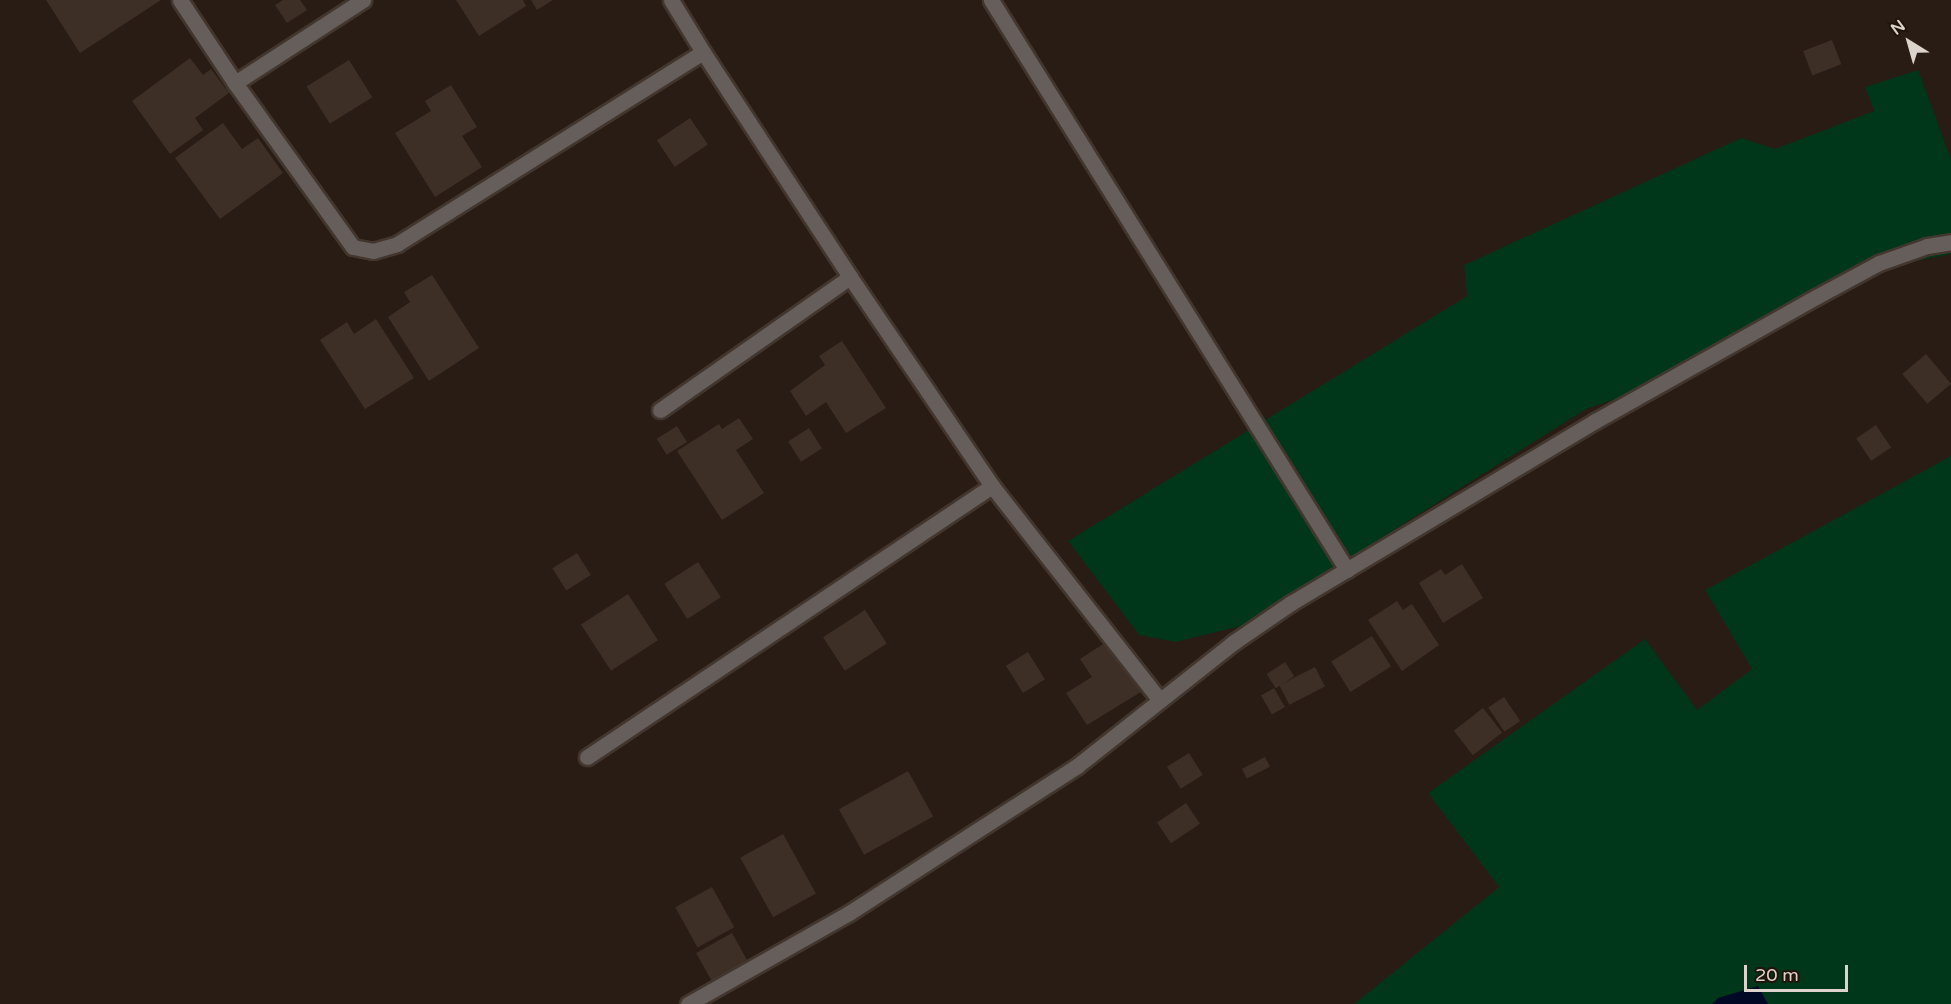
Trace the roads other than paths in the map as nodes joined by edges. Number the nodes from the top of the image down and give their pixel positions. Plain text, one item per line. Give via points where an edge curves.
1 (180, 0) edge
2 (363, 0) edge
3 (671, 0) edge
4 (991, 0) edge
5 (703, 52) junction
6 (235, 83) junction
7 (1951, 242) edge
8 (850, 277) junction
9 (660, 410) dead end
10 (992, 486) junction
11 (1347, 570) junction
12 (1160, 700) junction
13 (586, 757) dead end
14 (688, 1004) edge

1 - 6 street
2 - 6 street
3 - 5 street
4 - 11 street
5 - 6 street via 398,244 373,251 353,247
5 - 8 street
7 - 11 street via 1879,263 1816,297 1595,421
8 - 9 street
8 - 10 street
10 - 12 street
10 - 13 street
11 - 12 street via 1234,642
12 - 14 street via 1077,766 975,833 849,913

